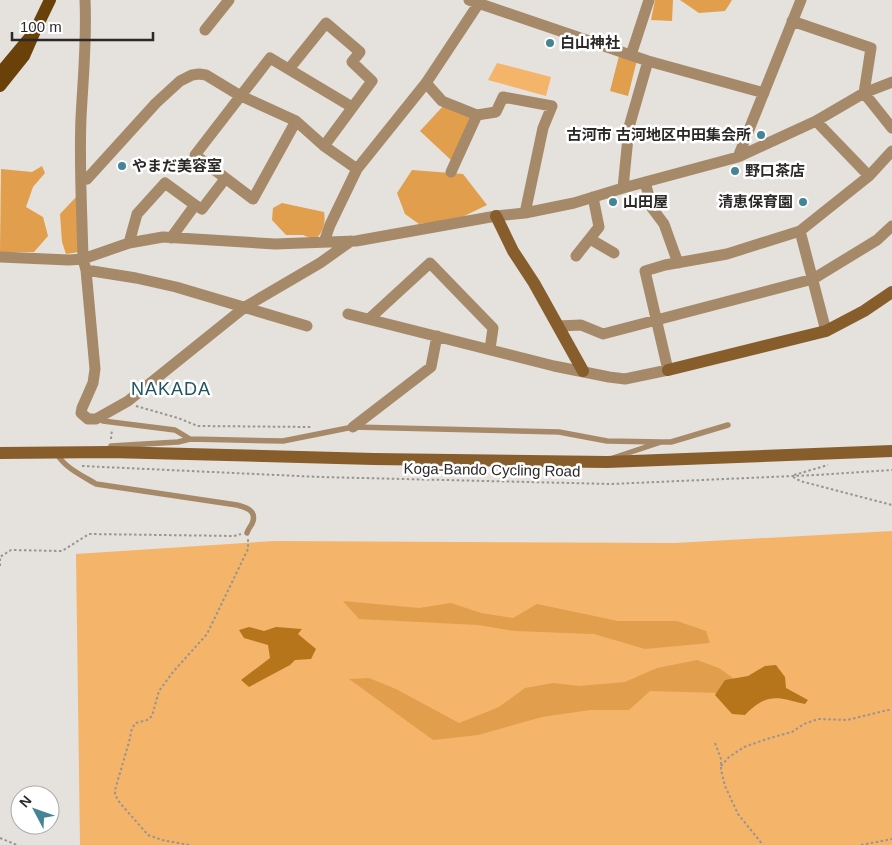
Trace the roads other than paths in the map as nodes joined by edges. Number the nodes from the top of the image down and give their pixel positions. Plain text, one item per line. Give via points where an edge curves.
1 (50, 0) edge
2 (85, 0) edge
3 (229, 0) edge
4 (650, 0) edge
5 (801, 0) edge
6 (474, 2) edge
7 (792, 22) junction
8 (205, 30) dead end
9 (35, 31) junction
10 (631, 55) junction
11 (648, 61) junction
12 (289, 69) junction
13 (0, 73) edge
14 (892, 82) edge
15 (426, 83) junction
16 (0, 86) edge
17 (764, 93) junction
18 (864, 93) junction
19 (240, 95) junction
20 (352, 107) junction
21 (477, 115) junction
22 (296, 121) junction
23 (816, 121) junction
24 (892, 128) edge
25 (324, 146) junction
26 (892, 151) edge
27 (738, 157) junction
28 (357, 169) junction
29 (451, 172) dead end
30 (868, 176) junction
31 (225, 179) junction
32 (81, 180) junction
33 (645, 182) junction
34 (623, 188) junction
35 (593, 197) junction
36 (195, 205) junction
37 (525, 213) junction
38 (496, 216) junction
39 (892, 226) edge
40 (800, 231) junction
41 (172, 238) junction
42 (590, 239) junction
43 (351, 241) junction
44 (324, 242) junction
45 (129, 243) junction
46 (614, 253) dead end
47 (576, 256) dead end
48 (0, 257) edge
49 (678, 263) junction
50 (85, 265) junction
51 (813, 279) junction
52 (892, 292) edge
53 (245, 308) junction
54 (348, 314) dead end
55 (370, 319) junction
56 (655, 321) junction
57 (307, 326) dead end
58 (558, 326) junction
59 (826, 331) junction
60 (437, 336) junction
61 (490, 349) junction
62 (668, 370) junction
63 (583, 371) junction
64 (100, 417) junction
65 (728, 425) dead end
66 (353, 427) junction
67 (190, 439) junction
68 (661, 442) junction
69 (892, 445) edge
70 (101, 451) junction
71 (892, 451) edge
72 (56, 452) junction
73 (876, 452) junction
74 (0, 453) edge
75 (607, 462) junction
76 (247, 533) road end

1 - 9 main road
2 - 32 street
3 - 8 street
4 - 10 street
5 - 7 street
6 - 10 street
6 - 15 street
7 - 17 street
7 - 18 street via 870,48
9 - 13 main road
9 - 16 main road via 24,56
10 - 11 street
11 - 17 street
11 - 34 street via 629,127
12 - 19 street via 270,58
12 - 20 street
12 - 20 street via 326,23 360,52 352,62 372,82
14 - 18 street
15 - 21 street via 442,101
15 - 28 street
17 - 27 street
18 - 23 street
18 - 24 street
19 - 22 street
19 - 31 street via 195,155
19 - 32 street via 206,75 192,75 156,103 87,179
20 - 25 street
21 - 29 street
21 - 37 street via 496,112 503,97 552,106
22 - 25 street
22 - 31 street via 253,199
23 - 27 street
23 - 30 street
25 - 28 street
26 - 30 street
27 - 33 street
28 - 44 street
30 - 40 street
31 - 36 street via 202,209
32 - 50 street
33 - 34 street
33 - 49 street via 652,208 664,224
34 - 35 street
35 - 37 street
35 - 42 street via 600,227
36 - 41 street
36 - 45 street via 165,183 137,214
37 - 38 street
38 - 43 street
38 - 58 street
39 - 51 street via 877,240
40 - 49 street via 727,254
40 - 51 street
41 - 44 street via 275,244
41 - 45 street
42 - 46 street
42 - 47 street
43 - 44 street
43 - 53 street
45 - 50 street
48 - 50 street via 69,260
49 - 56 street via 645,271
50 - 53 street
50 - 64 street via 95,369 81,413 88,419
51 - 56 street
51 - 59 street
52 - 59 street via 864,312
53 - 57 street
53 - 64 street via 128,401
54 - 55 street
55 - 60 street
55 - 61 street via 430,263 494,328
56 - 58 street via 604,334 581,325
56 - 62 street
58 - 63 street
59 - 62 street
60 - 61 street
60 - 66 street via 432,367
61 - 63 street
62 - 63 street via 625,379
64 - 67 lane via 103,421 175,430
65 - 68 lane
66 - 67 lane via 282,441
66 - 68 lane via 559,432 607,441
67 - 70 lane via 111,446
68 - 75 lane via 618,455
69 - 73 lane
70 - 72 street
70 - 75 street
71 - 73 street
72 - 74 street
72 - 76 lane via 68,466 96,484 237,505 251,510 253,523
73 - 75 street

